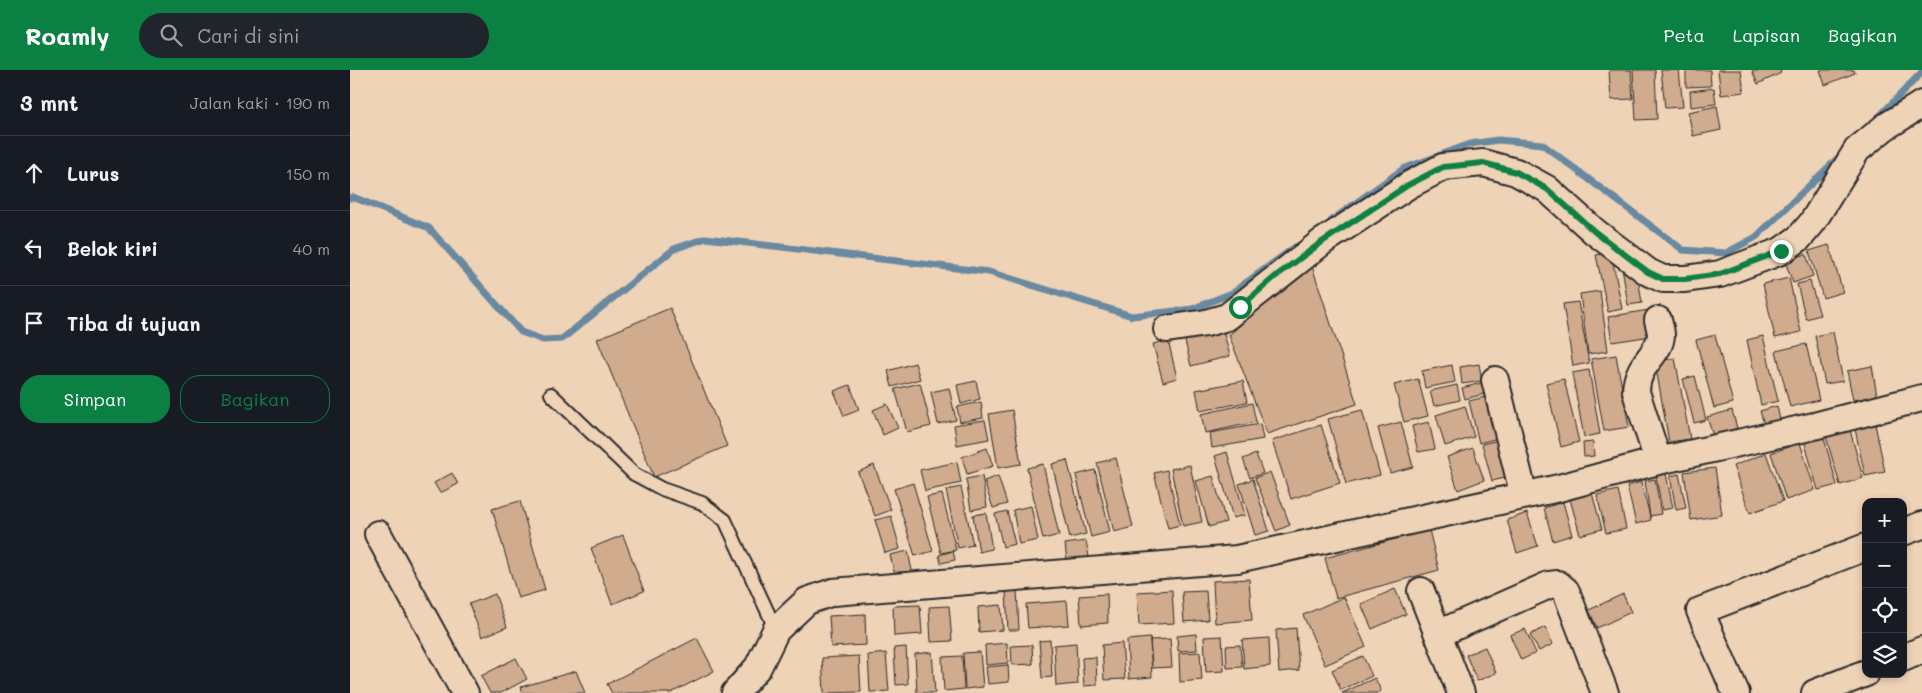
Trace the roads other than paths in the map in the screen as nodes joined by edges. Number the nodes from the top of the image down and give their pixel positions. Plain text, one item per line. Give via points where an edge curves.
1 (1922, 104) edge
2 (1658, 320) dead end
3 (1167, 330) dead end
4 (1495, 380) dead end
5 (551, 394) dead end
6 (1922, 398) edge
7 (1658, 460) junction
8 (1524, 496) junction
9 (1922, 525) edge
10 (1907, 531) edge
11 (378, 534) dead end
12 (1862, 549) edge
13 (1421, 591) dead end
14 (776, 630) junction
15 (1438, 634) junction
16 (1922, 650) edge
17 (1907, 656) edge
18 (1862, 675) edge
19 (465, 693) edge
20 (735, 693) edge
21 (1462, 693) edge
22 (1605, 693) edge
23 (1736, 693) edge
24 (1815, 693) edge

1 - 3 street via 1857,150 1812,223 1798,238 1781,251 1720,274 1663,279 1648,272 1595,232 1547,189 1516,172 1483,163 1443,167 1408,185 1322,242 1227,316
2 - 7 street via 1661,336 1658,345 1636,381 1636,392
4 - 8 street
5 - 14 lane via 634,474 662,489 702,503 725,520
6 - 7 street
7 - 8 street
8 - 14 street via 1237,559 833,592 807,601
9 - 10 street
11 - 19 street
12 - 23 street via 1700,611
13 - 15 street
14 - 20 street via 758,667
15 - 21 street
15 - 22 street via 1549,585 1558,584 1566,591
16 - 17 street
18 - 24 street

